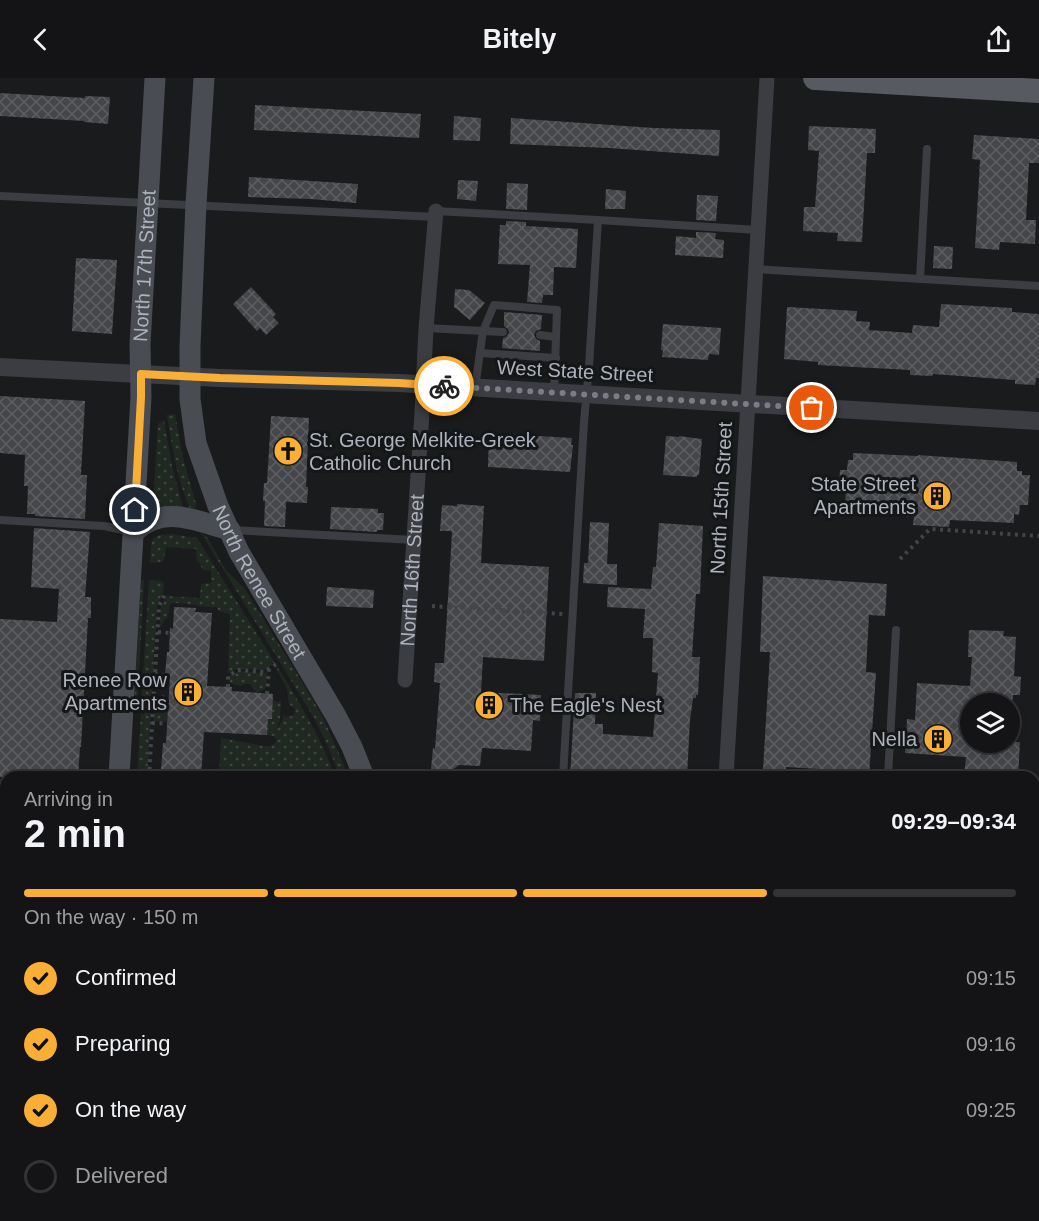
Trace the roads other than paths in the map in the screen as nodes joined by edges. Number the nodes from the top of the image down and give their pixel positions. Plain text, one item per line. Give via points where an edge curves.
1 (155, 78) edge
2 (204, 78) edge
3 (767, 78) edge
4 (815, 78) edge
5 (930, 81) edge
6 (1039, 91) edge
7 (927, 149) dead end
8 (0, 196) edge
9 (147, 202) junction
10 (196, 204) junction
11 (436, 214) junction
12 (598, 220) junction
13 (758, 230) junction
14 (755, 269) junction
15 (920, 279) junction
16 (1039, 286) edge
17 (426, 328) junction
18 (483, 331) junction
19 (503, 332) dead end
20 (540, 335) dead end
21 (556, 337) junction
22 (480, 353) junction
23 (555, 358) junction
24 (0, 367) edge
25 (141, 374) junction
26 (190, 376) junction
27 (423, 385) junction
28 (475, 388) junction
29 (554, 392) junction
30 (586, 394) junction
31 (748, 404) junction
32 (1039, 422) edge
33 (0, 520) edge
34 (230, 530) junction
35 (134, 532) junction
36 (414, 540) junction
37 (896, 630) dead end
38 (405, 680) dead end
39 (119, 771) edge
40 (362, 771) edge
41 (563, 771) edge
42 (726, 771) edge
43 (888, 771) edge

1 - 9 main road, North 17th Street
2 - 10 main road
3 - 13 street, North 15th Street
4 - 5 main road
5 - 6 main road
7 - 15 lane
8 - 9 lane
9 - 10 lane
9 - 25 main road, North 17th Street
10 - 11 lane
10 - 26 main road
11 - 12 lane
11 - 17 street, North 16th Street
12 - 13 lane
12 - 30 lane
13 - 14 street, North 15th Street
14 - 15 lane
14 - 31 street, North 15th Street
15 - 16 lane
17 - 18 lane
17 - 27 street, North 16th Street
18 - 19 lane
18 - 21 lane via 494,305 557,310
18 - 22 lane
20 - 21 lane
21 - 23 lane
22 - 23 lane
22 - 28 lane
23 - 29 lane
24 - 25 street, West State Street
25 - 26 street, West State Street
25 - 35 main road, North 17th Street
26 - 27 street, West State Street
26 - 34 main road, North Renee Street via 196,443
27 - 28 street, West State Street
27 - 36 street, North 16th Street
28 - 29 street, West State Street
29 - 30 street, West State Street
30 - 31 street, West State Street
30 - 41 lane
31 - 32 street, West State Street
31 - 42 street, North 15th Street
33 - 35 lane via 104,526
34 - 35 main road via 171,517 151,520
34 - 36 lane
34 - 40 main road, North Renee Street via 246,566 336,716
35 - 39 main road, North 17th Street
36 - 38 street, North 16th Street
37 - 43 lane

